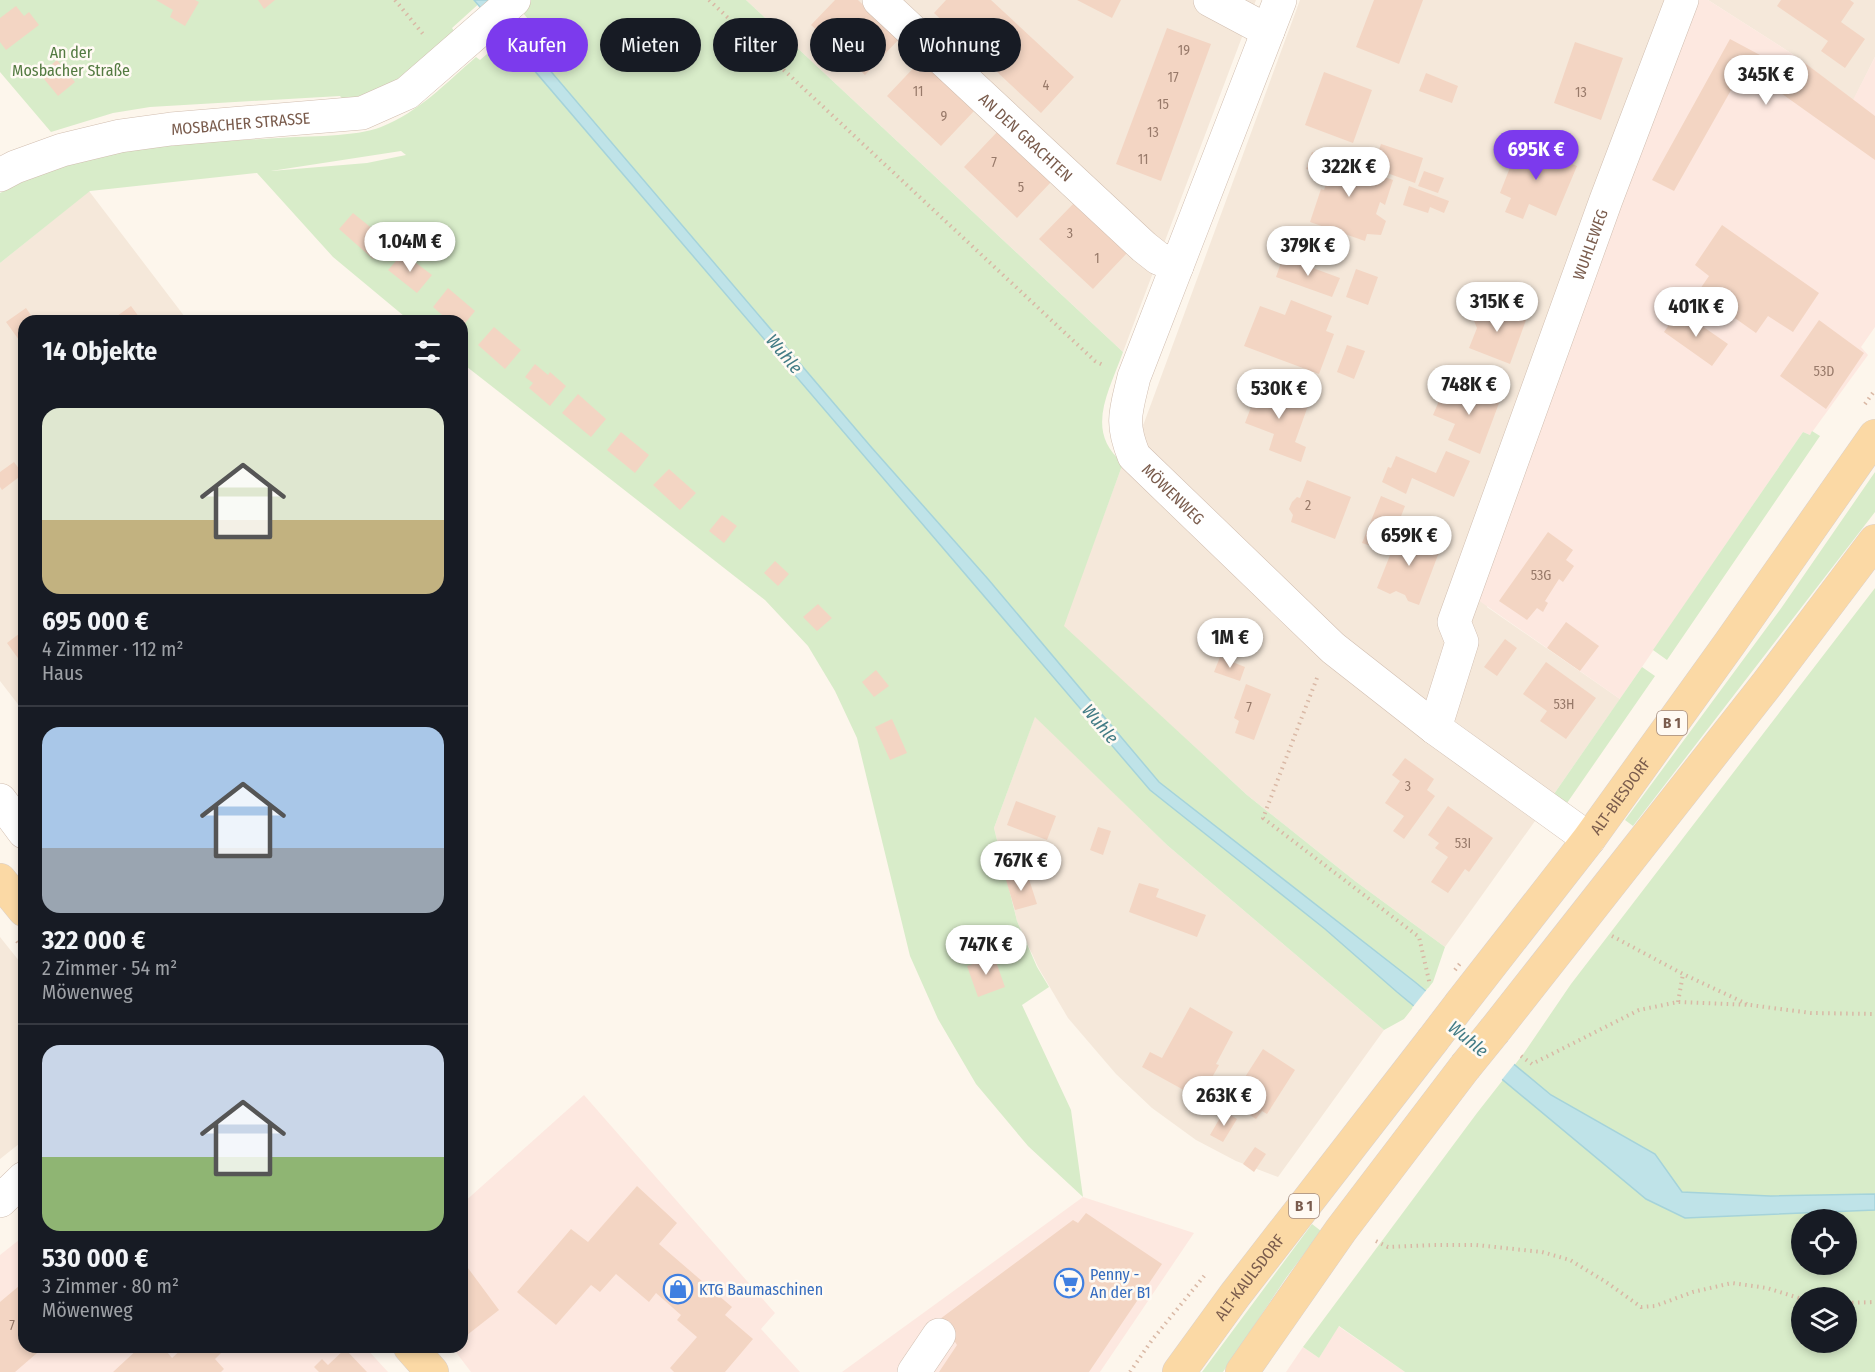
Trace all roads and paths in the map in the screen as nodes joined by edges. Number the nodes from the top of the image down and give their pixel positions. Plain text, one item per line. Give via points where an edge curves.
1 (395, 0) edge
2 (514, 0) edge
3 (709, 0) edge
4 (879, 0) edge
5 (1210, 0) edge
6 (1280, 0) edge
7 (1682, 0) edge
8 (1268, 31) junction
9 (455, 52) junction
10 (0, 176) edge
11 (1177, 266) junction
12 (1134, 377) junction
13 (1875, 436) edge
14 (1875, 541) edge
15 (1333, 648) junction
16 (1435, 728) junction
17 (0, 800) edge
18 (18, 824) edge
19 (1590, 839) junction
20 (1606, 933) dead end
21 (1683, 974) junction
22 (1430, 985) dead end
23 (1678, 1002) junction
24 (1750, 1005) junction
25 (1875, 1014) edge
26 (1432, 1041) joint
27 (1521, 1056) dead end
28 (18, 1184) edge
29 (0, 1201) edge
30 (1376, 1241) dead end
31 (1791, 1296) edge
32 (1875, 1302) edge
33 (1857, 1303) edge
34 (939, 1335) dead end
35 (415, 1353) edge
36 (432, 1372) edge
37 (914, 1372) edge
38 (1179, 1372) edge
39 (1242, 1372) edge

1 - 9 path
2 - 9 street, MOSBACHER STRASSE
3 - 12 path via 1095,361
4 - 11 street, AN DEN GRACHTEN via 1144,247
5 - 8 street
6 - 8 street, MÖWENWEG
7 - 16 street, WUHLEWEG via 1454,622 1462,642
8 - 11 street, MÖWENWEG
9 - 10 street, MOSBACHER STRASSE via 407,93 362,113 120,136 62,150
11 - 12 street, MÖWENWEG
12 - 15 street, MÖWENWEG via 1124,421 1134,456
13 - 19 main road, ALT-BIESDORF / B 1
14 - 39 main road, bridge via 1760,694 1465,1067 1341,1230
15 - 16 street, MÖWENWEG
15 - 22 path via 1323,661 1263,818 1419,937
16 - 19 street, MÖWENWEG
17 - 18 street
19 - 26 main road, ALT-BIESDORF / B 1, bridge
20 - 21 path
21 - 23 path
21 - 24 path
23 - 24 path
23 - 27 path via 1639,1010 1532,1064
24 - 25 path via 1811,1013
26 - 38 main road, ALT-KAULSDORF / B 1
28 - 29 street
30 - 31 path via 1388,1247 1476,1245 1542,1252 1570,1260 1641,1307 1732,1283
32 - 33 path
34 - 37 street
35 - 36 main road

